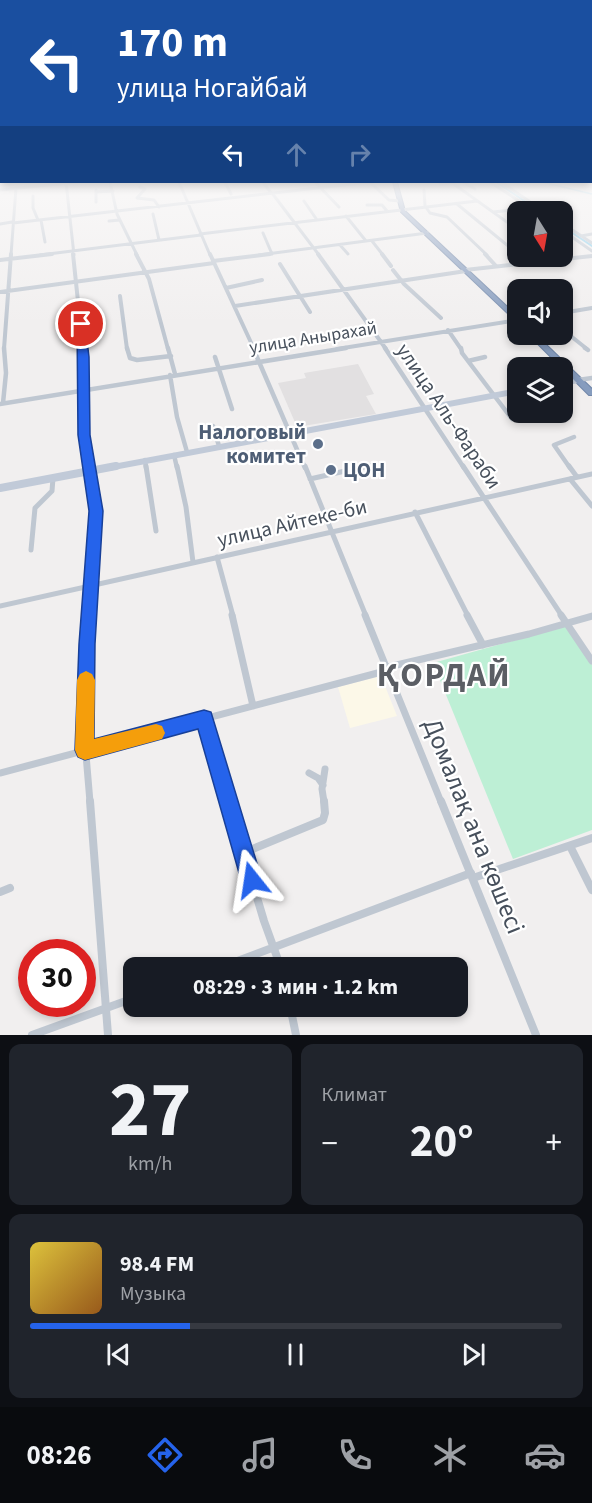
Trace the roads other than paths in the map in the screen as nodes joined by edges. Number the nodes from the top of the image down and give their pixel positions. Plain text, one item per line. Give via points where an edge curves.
1 (12, 227) edge
2 (41, 227) edge
3 (70, 227) edge
4 (123, 227) edge
5 (156, 227) edge
6 (198, 227) edge
7 (253, 227) edge
8 (298, 227) edge
9 (355, 227) edge
10 (420, 227) edge
11 (458, 227) edge
12 (485, 227) edge
13 (573, 231) edge
14 (263, 233) dead end
15 (201, 234) junction
16 (427, 234) junction
17 (592, 234) edge
18 (581, 236) junction
19 (573, 238) edge
20 (159, 240) junction
21 (366, 241) junction
22 (372, 241) junction
23 (45, 242) dead end
24 (132, 243) junction
25 (592, 243) edge
26 (340, 245) junction
27 (507, 245) edge
28 (315, 249) junction
29 (72, 250) junction
30 (592, 251) edge
31 (272, 254) junction
32 (348, 254) dead end
33 (592, 256) edge
34 (11, 258) junction
35 (573, 259) edge
36 (0, 260) edge
37 (214, 262) junction
38 (280, 264) dead end
39 (507, 265) edge
40 (495, 266) junction
41 (392, 268) joint
42 (146, 271) junction
43 (466, 271) junction
44 (262, 280) dead end
45 (76, 281) junction
46 (402, 281) junction
47 (226, 288) junction
48 (9, 290) junction
49 (344, 290) junction
50 (0, 292) edge
51 (120, 296) dead end
52 (302, 296) junction
53 (235, 306) junction
54 (592, 308) edge
55 (507, 310) edge
56 (573, 311) edge
57 (310, 312) dead end
58 (441, 318) dead end
59 (507, 321) edge
60 (448, 330) junction
61 (573, 338) edge
62 (380, 341) junction
63 (542, 345) edge
64 (588, 351) dead end
65 (171, 356) junction
66 (215, 357) dead end
67 (485, 357) dead end
68 (260, 360) junction
69 (468, 361) junction
70 (219, 367) junction
71 (173, 374) junction
72 (592, 378) edge
73 (578, 380) junction
74 (573, 381) edge
75 (82, 390) junction
76 (507, 393) edge
77 (592, 393) edge
78 (495, 395) junction
79 (2, 403) edge
80 (425, 409) junction
81 (232, 410) dead end
82 (507, 413) edge
83 (213, 426) dead end
84 (291, 432) junction
85 (574, 438) dead end
86 (219, 446) junction
87 (187, 452) junction
88 (174, 455) junction
89 (145, 460) junction
90 (88, 471) junction
91 (382, 474) dead end
92 (592, 474) edge
93 (578, 477) junction
94 (53, 478) junction
95 (310, 479) junction
96 (570, 479) junction
97 (0, 488) edge
98 (484, 497) junction
99 (592, 506) edge
100 (415, 512) junction
101 (156, 531) dead end
102 (332, 531) junction
103 (31, 549) dead end
104 (218, 556) junction
105 (192, 562) junction
106 (92, 585) junction
107 (0, 606) edge
108 (592, 616) edge
109 (565, 623) junction
110 (483, 645) junction
111 (592, 661) edge
112 (388, 669) junction
113 (253, 706) junction
114 (204, 719) junction
115 (85, 750) junction
116 (325, 769) dead end
117 (0, 773) edge
118 (309, 773) dead end
119 (323, 785) junction
120 (592, 838) edge
121 (570, 846) junction
122 (245, 852) junction
123 (472, 875) junction
124 (10, 888) dead end
125 (592, 890) edge
126 (0, 892) edge
127 (274, 947) junction
128 (248, 957) edge
129 (277, 957) edge
130 (123, 1002) edge
131 (107, 1008) junction
132 (292, 1017) edge
133 (33, 1035) edge
134 (108, 1035) edge
135 (296, 1035) edge
136 (536, 1035) edge

1 - 34 street
2 - 23 street
3 - 29 street
4 - 24 street
5 - 20 street
6 - 15 street, Домалақ ана көшесі
7 - 15 street
8 - 28 street, улица Аль-Фараби
9 - 21 street
10 - 16 highway
11 - 40 street
12 - 27 street
13 - 18 street
14 - 31 street
15 - 20 street
15 - 37 street, Домалақ ана көшесі
16 - 22 street
16 - 43 highway
17 - 18 street
18 - 25 street
19 - 30 street
20 - 24 street
21 - 22 street
21 - 26 street
22 - 41 street
24 - 29 street
24 - 42 street
26 - 28 street
26 - 32 street
28 - 31 street
28 - 49 street, улица Аль-Фараби
29 - 34 street
29 - 45 street
31 - 37 street
33 - 35 street
34 - 36 street
34 - 48 street
37 - 42 street
37 - 47 street, Домалақ ана көшесі
38 - 52 street
39 - 40 street
40 - 43 street
41 - 46 street
42 - 45 street
42 - 65 street
43 - 46 street
43 - 55 highway
44 - 47 street
45 - 48 street
45 - 75 street
46 - 49 street
46 - 58 street
47 - 53 street, Домалақ ана көшесі
48 - 50 street
48 - 79 street
49 - 52 street
49 - 62 street, улица Аль-Фараби
51 - 65 street via 127,320 130,358
52 - 53 street
52 - 57 street
53 - 68 street, Домалақ ана көшесі
54 - 56 street
59 - 60 street, улица Анырахай
60 - 62 street, улица Анырахай
60 - 69 street
61 - 64 street
62 - 68 street, улица Анырахай
62 - 80 street, улица Аль-Фараби
63 - 73 highway
65 - 71 street
66 - 70 street
67 - 69 street
68 - 70 street, улица Анырахай
68 - 84 street, Домалақ ана көшесі
69 - 78 street
70 - 71 street, улица Анырахай
70 - 81 street
71 - 75 street, улица Анырахай
71 - 87 street via 177,417
72 - 73 street
73 - 74 main road
73 - 77 highway
75 - 79 street, улица Анырахай
75 - 90 street
76 - 78 main road
78 - 80 main road
78 - 82 street
80 - 84 main road
80 - 98 street, улица Аль-Фараби
83 - 86 street
84 - 86 main road
84 - 95 street, Домалақ ана көшесі
85 - 93 street via 554,445
86 - 87 main road
87 - 88 main road
88 - 89 main road
88 - 105 street via 186,507
89 - 90 main road
89 - 101 street
90 - 94 main road
90 - 106 street via 96,503
91 - 95 street via 373,465
92 - 93 street, улица Айтеке-би
93 - 96 street, улица Айтеке-би
94 - 97 main road
94 - 103 street via 52,491 36,506
95 - 102 street, Домалақ ана көшесі
96 - 98 street, улица Айтеке-би
96 - 99 street
98 - 100 street, улица Айтеке-би
98 - 109 street, улица Аль-Фараби
100 - 102 street, улица Айтеке-би
100 - 110 street
102 - 104 street, улица Айтеке-би
102 - 112 street, Домалақ ана көшесі
104 - 105 street, улица Айтеке-би
104 - 113 street
105 - 106 street, улица Айтеке-би
106 - 107 street, улица Айтеке-би
106 - 115 street
108 - 109 street
109 - 110 street
109 - 111 street, улица Аль-Фараби
110 - 112 street
112 - 113 street
112 - 123 street, Домалақ ана көшесі
113 - 114 street
114 - 115 street
114 - 122 street
115 - 117 street
115 - 131 street
116 - 119 street via 327,778
118 - 119 street
119 - 122 street via 323,820
120 - 121 street
121 - 123 street
121 - 125 street
122 - 127 street
123 - 127 street
123 - 136 street, Домалақ ана көшесі
124 - 126 street
127 - 128 street
127 - 129 street
130 - 131 street
131 - 133 street
131 - 134 street
132 - 135 street

